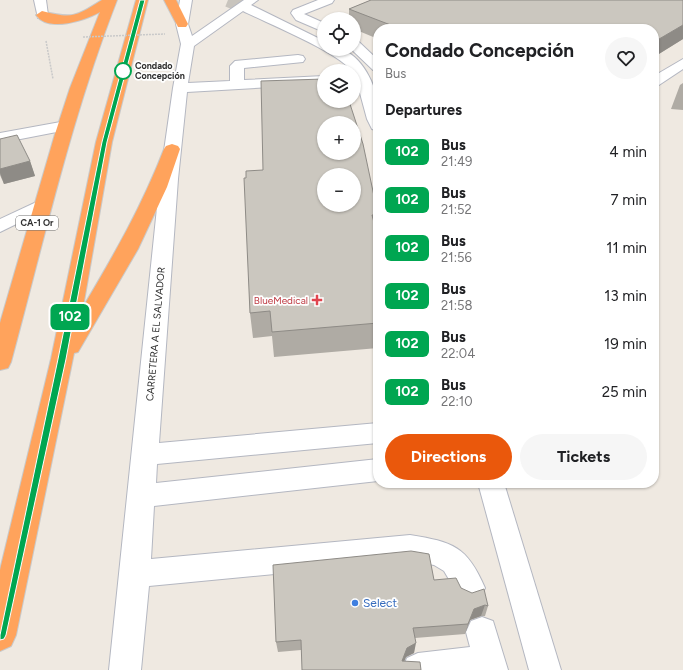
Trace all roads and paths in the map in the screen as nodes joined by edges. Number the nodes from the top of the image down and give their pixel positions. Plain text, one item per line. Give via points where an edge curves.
1 (40, 0) edge
2 (110, 0) edge
3 (142, 0) edge
4 (170, 0) edge
5 (186, 0) edge
6 (328, 0) edge
7 (249, 3) edge
8 (42, 15) junction
9 (317, 24) edge
10 (178, 34) junction
11 (83, 37) dead end
12 (317, 42) edge
13 (361, 51) edge
14 (340, 56) edge
15 (298, 59) dead end
16 (373, 62) edge
17 (683, 63) edge
18 (659, 79) edge
19 (317, 80) edge
20 (237, 85) junction
21 (180, 88) junction
22 (373, 88) edge
23 (368, 98) junction
24 (373, 117) edge
25 (66, 126) junction
26 (0, 138) edge
27 (172, 149) junction
28 (43, 204) junction
29 (0, 226) edge
30 (6, 328) edge
31 (62, 359) junction
32 (0, 362) edge
33 (373, 433) edge
34 (145, 455) junction
35 (373, 471) edge
36 (492, 488) edge
37 (140, 496) junction
38 (135, 574) junction
39 (470, 588) dead end
40 (0, 635) edge
41 (488, 654) edge
42 (418, 669) edge
43 (125, 670) edge
44 (545, 670) edge

1 - 8 street
2 - 8 highway via 88,14 70,20 58,21
2 - 25 highway, CA-1 Or
3 - 31 highway via 104,142
4 - 10 highway
5 - 10 street, CARRETERA A EL SALVADOR
6 - 9 street via 297,14
7 - 10 street via 230,13 210,30
7 - 12 street
8 - 25 path via 50,66
10 - 11 path, bridge
10 - 21 street, CARRETERA A EL SALVADOR
13 - 16 street
14 - 23 street via 354,65 361,74
15 - 20 street via 240,64 237,66
17 - 18 street
19 - 20 street
20 - 21 street
21 - 27 street, CARRETERA A EL SALVADOR
22 - 23 street
23 - 24 street
25 - 26 street
25 - 28 highway, CA-1 Or
27 - 31 highway via 158,187 128,249
27 - 34 street, CARRETERA A EL SALVADOR
28 - 29 street
28 - 30 highway, CA-1 Or
30 - 32 highway, CA-1 Or
31 - 40 highway
33 - 34 street
34 - 37 street, CARRETERA A EL SALVADOR
35 - 37 street
36 - 44 street
37 - 38 street, CARRETERA A EL SALVADOR
38 - 39 street via 410,548 440,554 454,562
38 - 43 street, CARRETERA A EL SALVADOR
41 - 42 street

